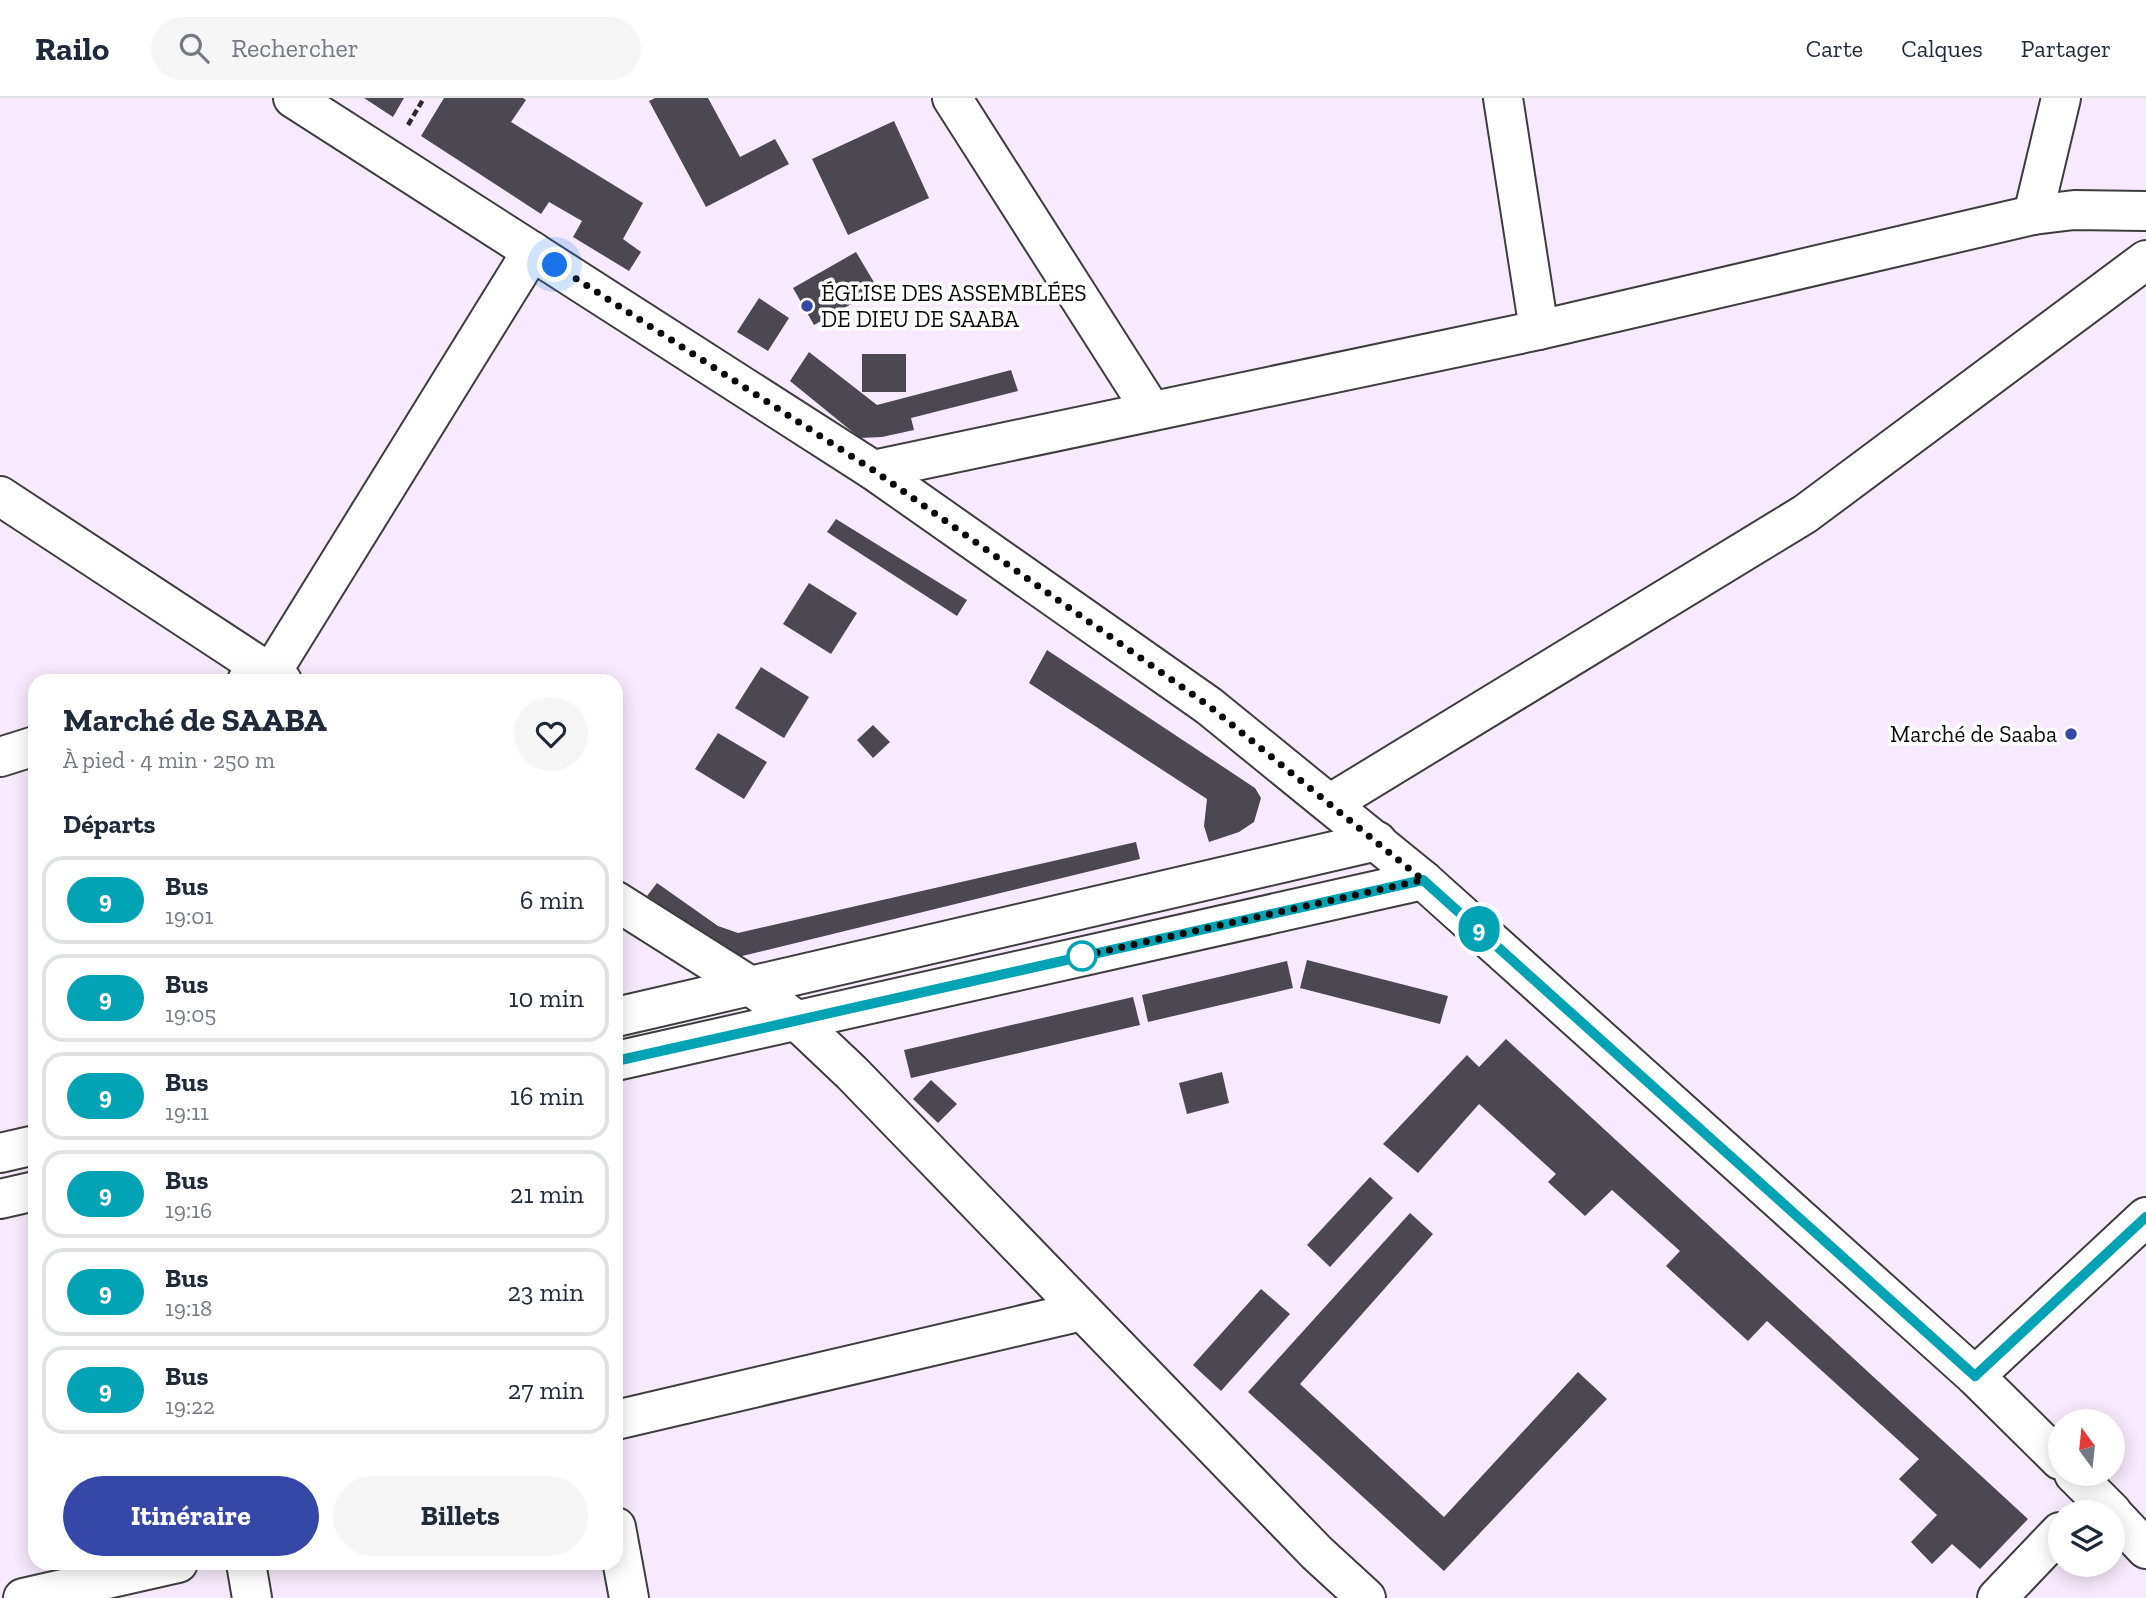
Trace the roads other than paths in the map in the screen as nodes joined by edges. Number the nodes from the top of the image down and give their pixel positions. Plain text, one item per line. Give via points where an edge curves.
1 (293, 98) edge
2 (952, 98) edge
3 (1503, 98) edge
4 (2061, 98) edge
5 (2146, 211) edge
6 (2033, 215) junction
7 (532, 251) junction
8 (2146, 260) edge
9 (1539, 330) junction
10 (1151, 410) junction
11 (873, 470) junction
12 (0, 496) edge
13 (260, 674) edge
14 (268, 674) edge
15 (28, 748) edge
16 (0, 757) edge
17 (1331, 803) junction
18 (1377, 841) junction
19 (1423, 880) junction
20 (623, 905) edge
21 (752, 988) junction
22 (623, 1016) edge
23 (796, 1020) junction
24 (623, 1059) edge
25 (28, 1147) edge
26 (0, 1153) edge
27 (28, 1193) edge
28 (0, 1199) edge
29 (2146, 1217) edge
30 (1082, 1311) junction
31 (1975, 1376) junction
32 (623, 1418) edge
33 (2048, 1448) edge
34 (2125, 1529) edge
35 (2048, 1545) edge
36 (2146, 1549) edge
37 (623, 1565) edge
38 (147, 1570) edge
39 (247, 1570) edge
40 (23, 1598) edge
41 (252, 1598) edge
42 (629, 1598) edge
43 (1366, 1598) edge
44 (1997, 1598) edge

1 - 7 street
2 - 10 street
3 - 9 street
4 - 6 street
5 - 6 street via 2074,210
6 - 9 street
7 - 11 street
7 - 14 street
8 - 17 street via 1805,514
9 - 10 street
10 - 11 street
11 - 17 street via 1209,706
12 - 13 street
15 - 16 street
17 - 18 street
18 - 19 street
18 - 21 street
19 - 23 street
19 - 31 street
20 - 21 street
21 - 22 street
21 - 23 street
23 - 24 street
23 - 30 street
25 - 26 street
27 - 28 street
29 - 31 street
30 - 32 street
30 - 43 street
31 - 33 street
34 - 36 street
35 - 44 street
37 - 42 street
38 - 40 street
39 - 41 street

